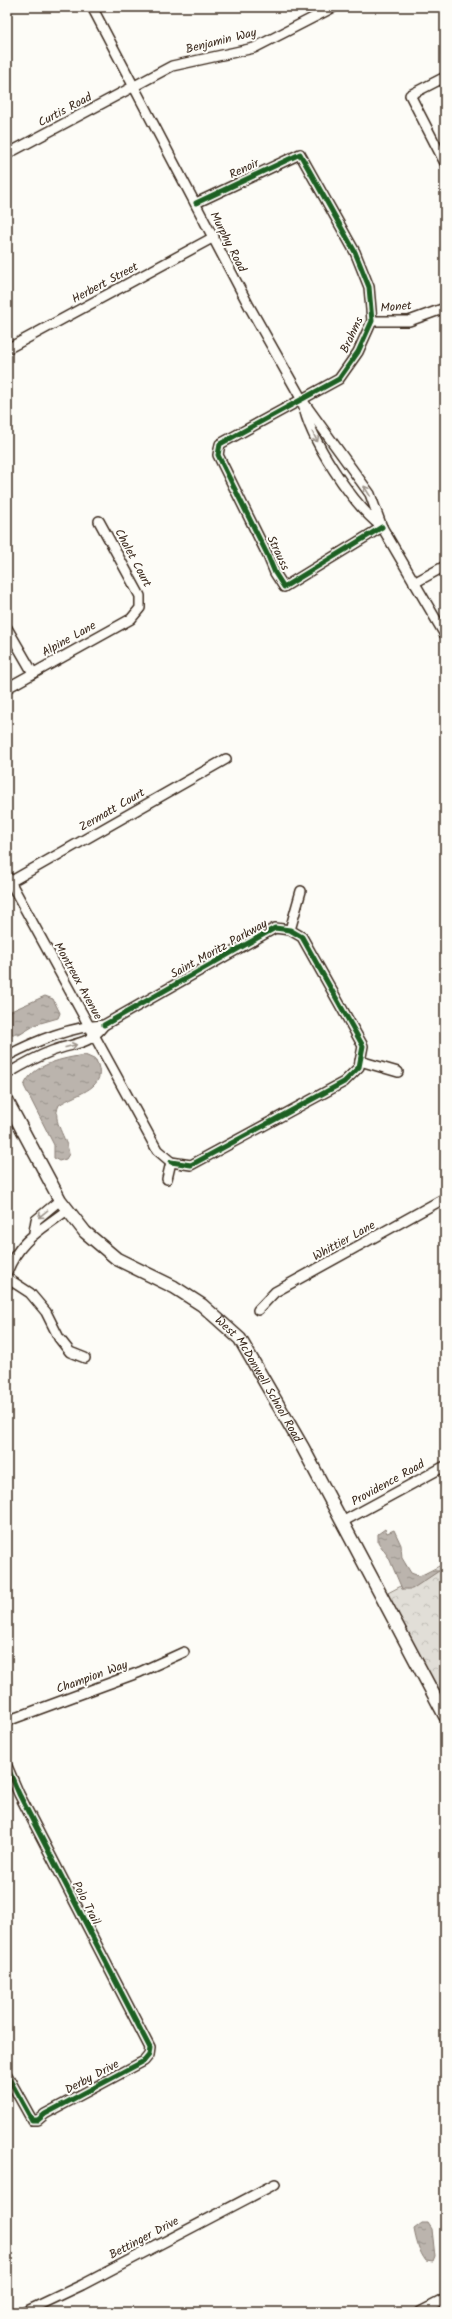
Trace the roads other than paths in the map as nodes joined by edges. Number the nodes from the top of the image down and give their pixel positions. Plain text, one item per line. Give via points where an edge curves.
1 (92, 7) edge
2 (334, 7) edge
3 (445, 77) edge
4 (135, 87) junction
5 (7, 154) edge
6 (300, 154) joint
7 (445, 163) edge
8 (196, 203) junction
9 (214, 237) junction
10 (445, 308) edge
11 (372, 321) junction
12 (7, 349) edge
13 (302, 400) junction
14 (220, 444) joint
15 (99, 521) dead end
16 (382, 527) junction
17 (445, 566) edge
18 (414, 583) junction
19 (140, 608) joint
20 (7, 628) edge
21 (445, 635) edge
22 (32, 673) junction
23 (7, 688) edge
24 (226, 759) dead end
25 (9, 879) edge
26 (301, 891) dead end
27 (290, 930) junction
28 (104, 1025) junction
29 (89, 1026) junction
30 (95, 1036) junction
31 (7, 1056) edge
32 (360, 1061) junction
33 (398, 1072) dead end
34 (7, 1074) edge
35 (7, 1101) edge
36 (171, 1162) junction
37 (167, 1179) dead end
38 (445, 1198) edge
39 (64, 1205) junction
40 (7, 1272) edge
41 (7, 1278) edge
42 (258, 1310) dead end
43 (86, 1358) dead end
44 (445, 1466) edge
45 (342, 1522) junction
46 (184, 1652) dead end
47 (445, 1716) edge
48 (7, 1721) edge
49 (7, 1766) edge
50 (150, 2048) joint
51 (7, 2075) edge
52 (275, 2184) dead end
53 (445, 2299) edge
54 (43, 2308) edge
55 (25, 2312) edge
56 (420, 2312) edge

1 - 4 street, Murphy Road
2 - 4 street, Benjamin Way via 254,48 172,66
3 - 7 street via 410,95
4 - 5 street, Curtis Road
4 - 8 street, Murphy Road
6 - 8 street, Renoir
6 - 11 street, Brahms via 355,252 368,287
8 - 9 street, Murphy Road
9 - 12 street, Herbert Street
9 - 13 street, Murphy Road
10 - 11 street, Monet via 409,321
11 - 13 street, Brahms via 358,352 339,378
13 - 14 street, Brahms
16 -> 13 street, Murphy Road via 370,494
13 -> 16 street, Murphy Road via 305,418 329,461 371,519
14 - 16 street, Strauss via 218,455 284,587
15 - 19 street, Chalet Court via 140,596
16 - 18 street, Murphy Road
17 - 18 street
18 - 21 street, Murphy Road
19 - 22 street, Alpine Lane via 131,619
20 - 22 street
22 - 23 street, Alpine Lane
24 - 25 street, Zermatt Court
25 - 29 street, Montreux Avenue
26 - 27 street
27 - 28 street, Saint Moritz Parkway via 275,928
27 - 32 street via 302,937 363,1046
28 - 29 street, Saint Moritz Parkway
28 - 30 street, Saint Moritz Parkway
29 - 30 street, Montreux Avenue
29 - 31 street, Saint Moritz Parkway via 30,1044
34 -> 30 street, Saint Moritz Parkway via 34,1058
30 - 36 street, Montreux Avenue via 157,1150
32 - 33 street
32 - 36 street via 359,1067 344,1082 191,1165
35 - 39 main road, West McDonwell School Road
36 - 37 street
38 - 42 street, Whittier Lane via 275,1292
39 - 40 street via 36,1220 34,1232 14,1256
39 - 45 main road, West McDonwell School Road via 85,1232 117,1259 202,1305 240,1339 300,1442
41 - 43 street via 30,1293 46,1312 59,1338 70,1352
44 - 45 street, Providence Road
45 - 47 main road, West McDonwell School Road
46 - 48 street, Champion Way via 140,1672
49 - 50 street, Polo Trail
50 - 51 street, Derby Drive via 149,2055 144,2060 38,2120 32,2120
52 - 54 street, Bettinger Drive
53 - 56 street
54 - 55 street, Bettinger Drive

